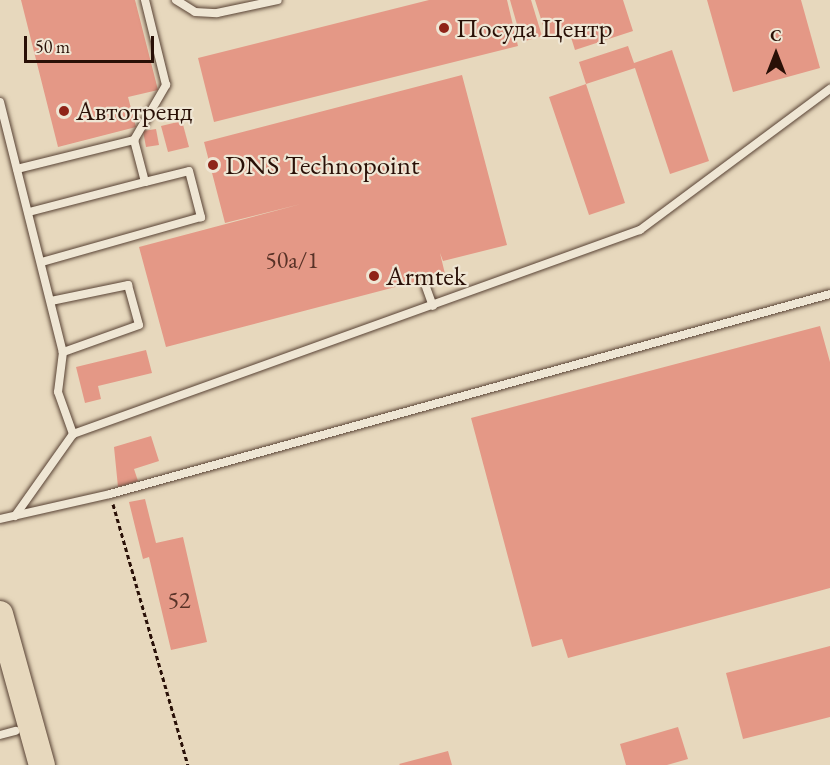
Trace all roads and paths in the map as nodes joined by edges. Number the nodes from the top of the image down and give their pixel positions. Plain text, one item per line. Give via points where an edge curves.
1 (145, 0) edge
2 (176, 0) edge
3 (278, 0) edge
4 (830, 89) edge
5 (0, 102) edge
6 (134, 140) junction
7 (17, 169) junction
8 (145, 182) junction
9 (28, 212) junction
10 (42, 262) junction
11 (426, 287) dead end
12 (830, 294) edge
13 (51, 301) junction
14 (433, 306) junction
15 (63, 352) junction
16 (73, 434) junction
17 (110, 494) junction
18 (15, 516) junction
19 (0, 519) edge
20 (0, 615) edge
21 (0, 678) edge
22 (8, 733) edge
23 (24, 765) edge
24 (42, 765) edge
25 (188, 765) edge

1 - 6 lane via 166,85
2 - 3 lane via 195,12 217,13
4 - 14 lane via 640,230
5 - 7 lane
6 - 7 lane
6 - 8 lane
7 - 9 lane
8 - 9 lane
8 - 10 lane via 189,171 201,217
9 - 10 lane
10 - 13 lane
11 - 14 lane
12 - 17 lane
13 - 15 lane
13 - 15 lane via 128,285 139,325
14 - 16 lane
15 - 16 lane via 58,392
16 - 18 lane
17 - 18 lane
17 - 25 path
18 - 19 lane
20 - 24 main road
21 - 22 main road
22 - 23 main road

